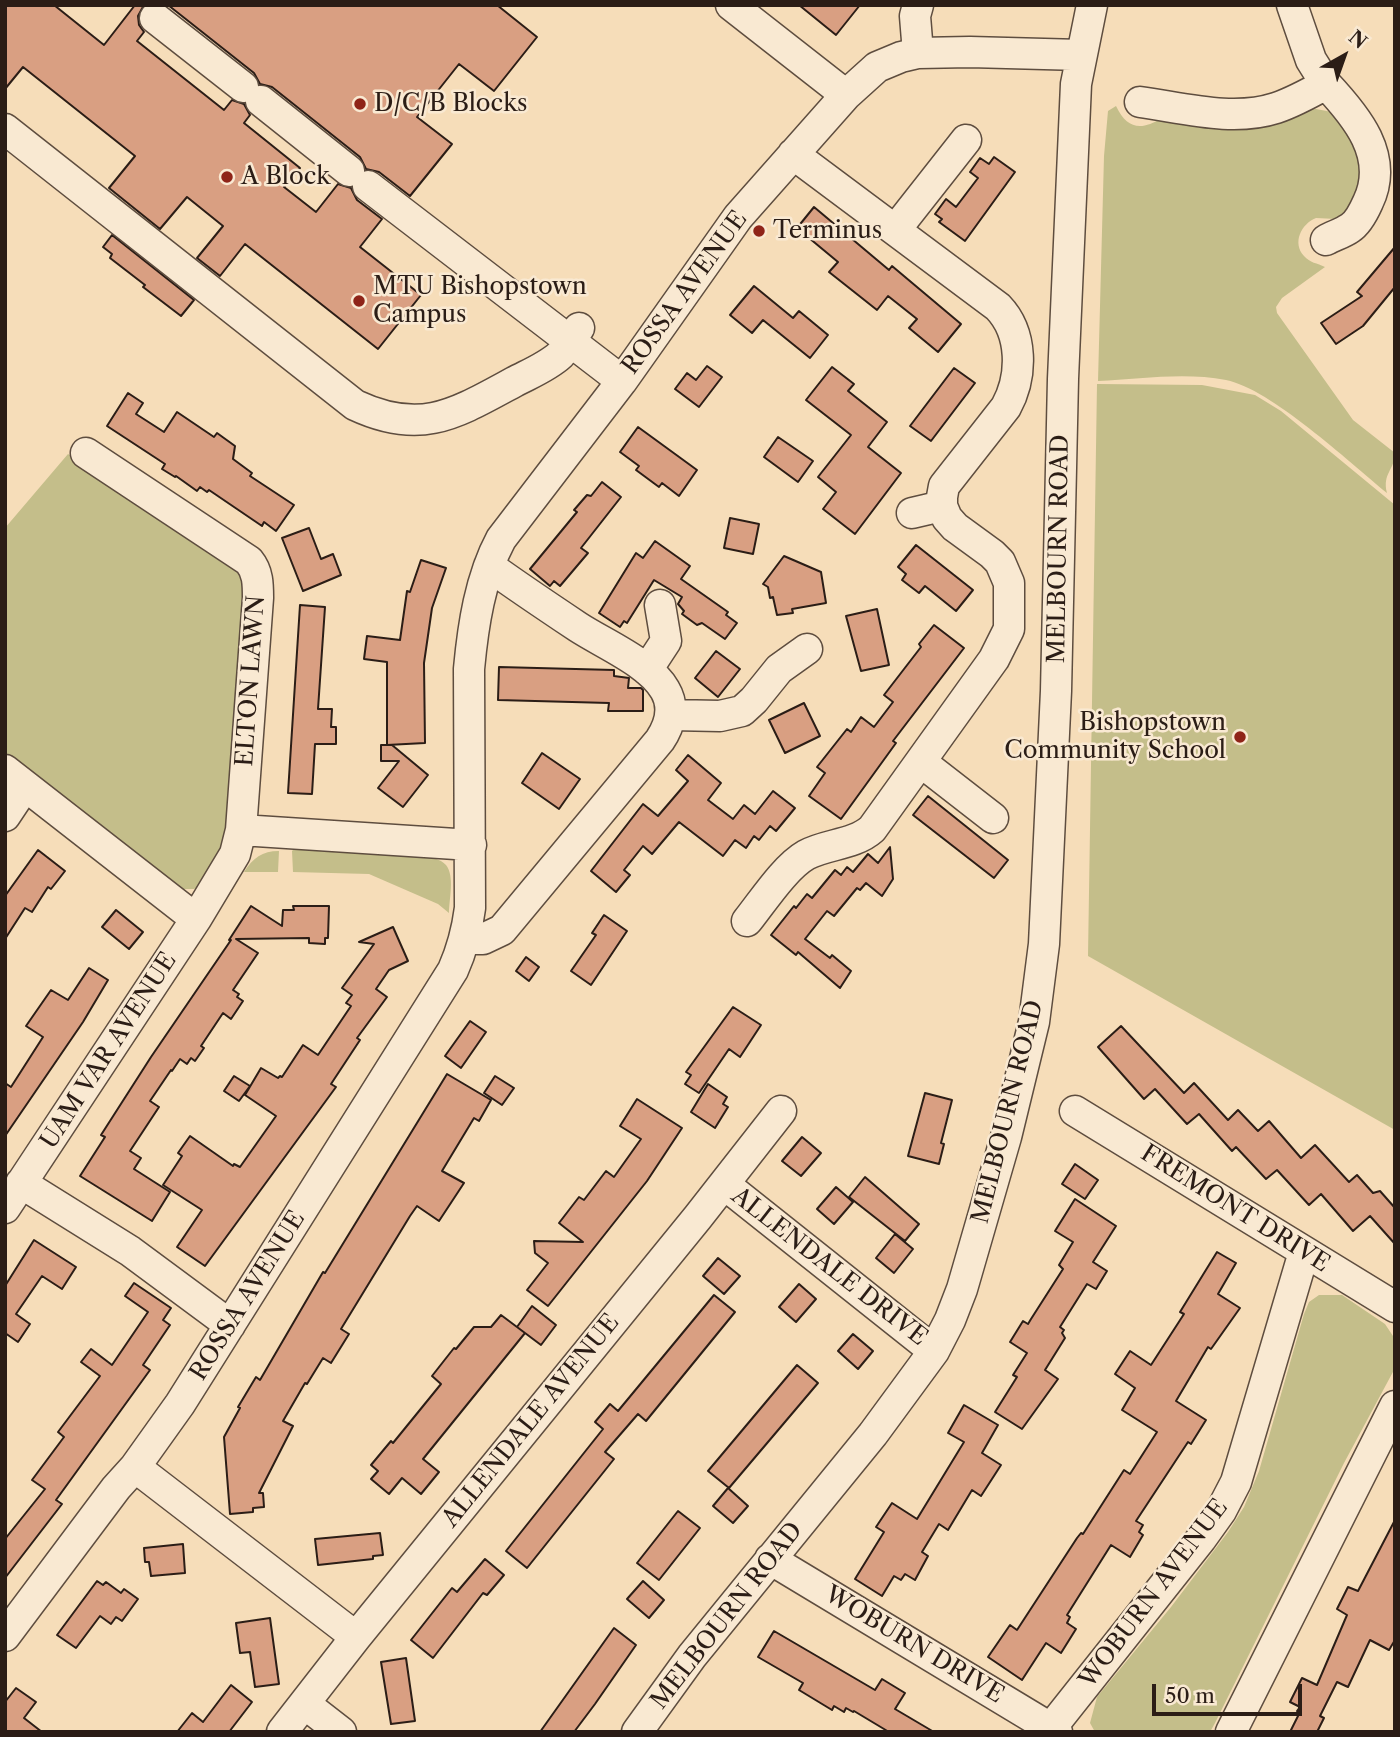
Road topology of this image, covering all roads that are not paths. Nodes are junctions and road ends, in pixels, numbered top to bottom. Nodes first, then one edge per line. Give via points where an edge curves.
1 (731, 5) edge
2 (918, 5) edge
3 (1093, 5) edge
4 (1292, 5) edge
5 (155, 18) dead end
6 (918, 53) junction
7 (1081, 55) junction
8 (1326, 84) junction
9 (846, 95) junction
10 (1140, 102) dead end
11 (5, 129) edge
12 (966, 140) dead end
13 (793, 154) junction
14 (896, 229) junction
15 (1325, 240) dead end
16 (574, 334) junction
17 (622, 381) junction
18 (86, 453) dead end
19 (942, 506) junction
20 (912, 513) dead end
21 (489, 566) junction
22 (660, 605) dead end
23 (807, 649) dead end
24 (647, 670) junction
25 (671, 715) junction
26 (921, 762) junction
27 (15, 778) edge
28 (5, 816) edge
29 (993, 818) dead end
30 (241, 830) junction
31 (471, 845) junction
32 (197, 919) junction
33 (747, 920) dead end
34 (465, 939) junction
35 (781, 1111) dead end
36 (1075, 1111) dead end
37 (724, 1184) junction
38 (13, 1196) edge
39 (1304, 1252) junction
40 (1395, 1307) edge
41 (230, 1325) junction
42 (934, 1351) junction
43 (1395, 1406) edge
44 (135, 1467) junction
45 (770, 1559) junction
46 (5, 1636) edge
47 (356, 1637) junction
48 (306, 1704) junction
49 (1054, 1730) edge
50 (282, 1732) edge
51 (341, 1732) edge
52 (637, 1732) edge
53 (1231, 1732) edge

1 - 9 street
2 - 6 street
3 - 7 street, MELBOURN ROAD
4 - 8 street via 1311,60
5 - 16 street via 358,178
6 - 7 street, ROSSA AVENUE
6 - 9 street, ROSSA AVENUE via 877,67
7 - 42 street, MELBOURN ROAD via 1063,379 1056,691 1043,951 1034,1021 1006,1137 962,1289
8 - 10 street via 1275,108 1241,113
8 - 15 street via 1368,138 1375,182 1352,227
9 - 13 street, ROSSA AVENUE
11 - 16 street via 354,405 379,416 409,421 439,418 469,406 550,363
12 - 14 street
13 - 14 street
13 - 17 street, ROSSA AVENUE via 738,217
14 - 19 street via 998,307 1016,337 1013,394 944,486
16 - 17 street
17 - 21 street, ROSSA AVENUE via 522,509
18 - 30 street, ELTON LAWN via 253,567 258,589
19 - 20 street
19 - 26 street via 955,527 1000,562 1009,583 1009,629 995,659
21 - 24 street via 556,620
21 - 31 street, ROSSA AVENUE via 469,669
22 - 24 street via 666,641
23 - 25 street via 779,669 742,711 714,717
24 - 25 street via 665,690
25 - 34 street via 654,748 502,930 484,939
26 - 29 street
26 - 33 street via 868,833 796,862
27 - 28 street
27 - 32 street
30 - 31 street
30 - 32 street, ELTON LAWN via 235,854
31 - 34 street, ROSSA AVENUE
32 - 38 street, UAM VAR AVENUE
34 - 41 street, ROSSA AVENUE via 453,970
35 - 37 street, ALLENDALE AVENUE
36 - 39 street, FREMONT DRIVE
37 - 42 street, ALLENDALE DRIVE
37 - 47 street, ALLENDALE AVENUE
38 - 41 street, UAM VAR AVENUE via 130,1251
39 - 40 street, FREMONT DRIVE
39 - 49 street, WOBURN AVENUE via 1236,1482 1201,1539
41 - 44 street, ROSSA AVENUE
42 - 45 street, MELBOURN ROAD
43 - 53 street
44 - 46 street, ROSSA AVENUE
44 - 47 street
45 - 49 street, WOBURN DRIVE
45 - 52 street, MELBOURN ROAD
47 - 48 street, ALLENDALE AVENUE
48 - 50 street, ALLENDALE AVENUE
48 - 51 street

